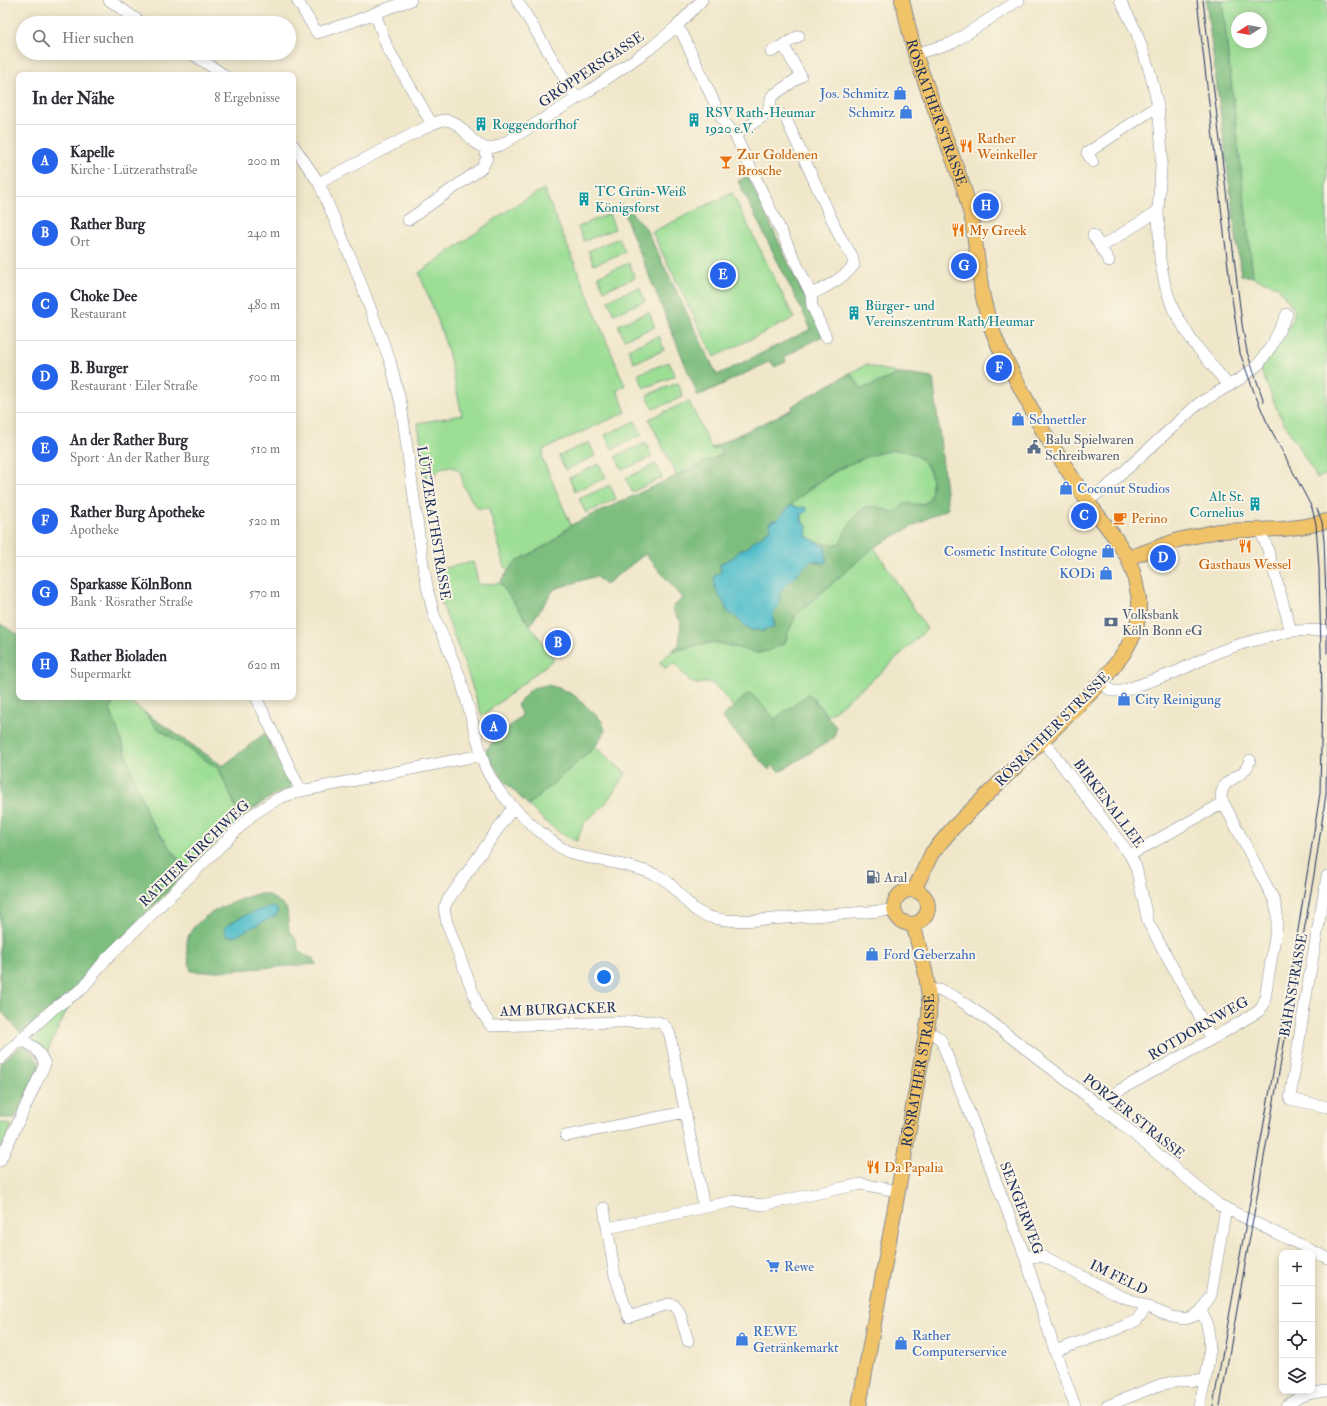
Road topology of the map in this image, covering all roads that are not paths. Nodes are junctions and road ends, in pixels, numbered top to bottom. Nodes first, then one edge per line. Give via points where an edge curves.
1 (109, 0) edge
2 (297, 0) edge
3 (411, 0) edge
4 (517, 0) edge
5 (902, 0) edge
6 (1019, 0) edge
7 (1120, 0) edge
8 (697, 2) edge
9 (375, 13) junction
10 (132, 16) edge
11 (677, 26) junction
12 (799, 36) dead end
13 (783, 45) junction
14 (771, 52) dead end
15 (915, 54) junction
16 (202, 60) edge
17 (220, 72) edge
18 (576, 99) junction
19 (1158, 106) junction
20 (767, 114) junction
21 (432, 124) junction
22 (735, 135) junction
23 (485, 148) junction
24 (296, 149) edge
25 (1093, 162) dead end
26 (319, 183) junction
27 (1158, 211) junction
28 (408, 220) dead end
29 (1093, 235) dead end
30 (1101, 247) junction
31 (1109, 261) dead end
32 (811, 294) junction
33 (1287, 314) dead end
34 (826, 337) dead end
35 (1229, 386) junction
36 (1087, 501) junction
37 (1327, 521) edge
38 (1260, 530) junction
39 (1128, 558) junction
40 (1327, 630) edge
41 (1291, 631) junction
42 (1101, 683) junction
43 (257, 700) edge
44 (1043, 740) junction
45 (481, 755) junction
46 (1250, 760) dead end
47 (301, 791) junction
48 (1223, 803) junction
49 (515, 809) junction
50 (1130, 855) junction
51 (1327, 876) edge
52 (914, 890) junction
53 (894, 910) junction
54 (913, 924) junction
55 (929, 990) junction
56 (926, 1033) junction
57 (1212, 1039) junction
58 (20, 1040) junction
59 (0, 1059) edge
60 (1101, 1107) junction
61 (1327, 1107) edge
62 (685, 1112) junction
63 (566, 1136) dead end
64 (0, 1161) edge
65 (898, 1191) junction
66 (704, 1207) junction
67 (604, 1208) dead end
68 (1226, 1208) junction
69 (608, 1228) junction
70 (1025, 1256) junction
71 (1327, 1258) edge
72 (1146, 1307) junction
73 (1201, 1311) junction
74 (688, 1341) dead end
75 (1055, 1351) junction
76 (1205, 1380) junction
77 (1327, 1391) edge
78 (859, 1406) edge
79 (1075, 1406) edge
80 (1107, 1406) edge
81 (1199, 1406) edge
82 (1286, 1406) edge

1 - 10 street
2 - 9 street via 317,33
3 - 9 street
4 - 18 street
5 - 15 main road, RÖSRATHER STRASSE
6 - 15 street via 952,43
7 - 19 street via 1136,31
8 - 11 street, GRÖPPERSGASSE
9 - 21 street via 387,47
11 - 18 street, GRÖPPERSGASSE via 650,48
11 - 22 street via 722,120
12 - 13 street
13 - 14 street
13 - 20 street via 802,76 772,96
15 - 36 main road, RÖSRATHER STRASSE via 964,189 972,219 982,293 989,322 999,347 1043,431
16 - 17 street
18 - 23 street, GRÖPPERSGASSE via 501,145
19 - 25 street via 1087,153
19 - 27 street via 1162,152
20 - 22 street
20 - 32 street via 776,112 785,118 852,256 854,265 850,271
21 - 23 street via 443,120 454,122
21 - 26 street
22 - 32 street
23 - 28 street via 487,158 482,168
24 - 26 street, LÜTZERATHSTRASSE
26 - 45 street, LÜTZERATHSTRASSE via 392,368 401,404 428,591 434,615 460,677
27 - 30 street
27 - 35 street via 1160,260 1173,309 1192,341
29 - 30 street
30 - 31 street
32 - 34 street via 812,306
33 - 35 street via 1272,345 1258,365
35 - 36 street via 1198,404 1107,487
36 - 39 main road, RÖSRATHER STRASSE
37 - 38 main road via 1306,526
38 - 39 main road via 1218,531 1178,540
38 - 41 street
39 - 42 main road, RÖSRATHER STRASSE via 1139,599 1138,622 1124,653
40 - 41 street
41 - 42 street via 1218,652 1176,672 1122,690 1112,691
42 - 44 main road, RÖSRATHER STRASSE
43 - 47 street
44 - 50 street, BIRKENALLEE
44 - 52 main road, RÖSRATHER STRASSE via 966,815 932,853
45 - 47 street, RATHER KIRCHWEG
45 - 49 street, LÜTZERATHSTRASSE via 490,778
46 - 48 street via 1245,771 1226,782 1221,792
47 - 58 street, RATHER KIRCHWEG via 278,798 252,815 106,959 82,989 53,1009
48 - 50 street
48 - 57 street, ROTDORNWEG via 1274,900 1277,925 1264,1004 1259,1011
49 - 53 street, LÜTZERATHSTRASSE via 551,841 573,854 635,868 668,881 696,910 707,916 738,921
49 - 62 street, AM BURGACKER via 509,812 444,908 446,923 479,1008 491,1026 661,1022 667,1027 670,1035
50 - 57 street, BIRKENALLEE via 1136,867 1148,922
51 - 61 street, BAHNSTRASSE via 1290,1099
52 - 53 main road via 899,895 895,900
52 - 54 main road via 923,895 928,905 926,915
53 - 54 main road via 899,920
54 - 55 main road, RÖSRATHER STRASSE
55 - 56 main road, RÖSRATHER STRASSE via 930,1006
55 - 60 street, PORZER STRASSE via 943,991 982,1015
56 - 65 main road, RÖSRATHER STRASSE
56 - 70 street, SENGERWEG via 936,1035 941,1040
57 - 60 street, ROTDORNWEG via 1118,1091
58 - 59 street, RATHER KIRCHWEG
58 - 64 street via 38,1050 45,1064
60 - 68 street, PORZER STRASSE via 1219,1205
62 - 63 street
62 - 66 street, AM BURGACKER
65 - 66 street via 861,1184 763,1205 734,1201
65 - 78 main road, RÖSRATHER STRASSE
66 - 69 street
67 - 69 street
68 - 71 street, PORZER STRASSE
68 - 73 street via 1211,1295
69 - 74 street via 615,1276 629,1317 668,1304 674,1305 680,1313
70 - 72 street, IM FELD via 1045,1257
70 - 75 street, SENGERWEG
72 - 73 street, IM FELD via 1185,1319
72 - 75 street via 1137,1320 1125,1326
73 - 76 street via 1207,1321 1210,1338
75 - 79 street, SENGERWEG
76 - 80 street via 1159,1385
76 - 81 street
77 - 82 street via 1299,1396

